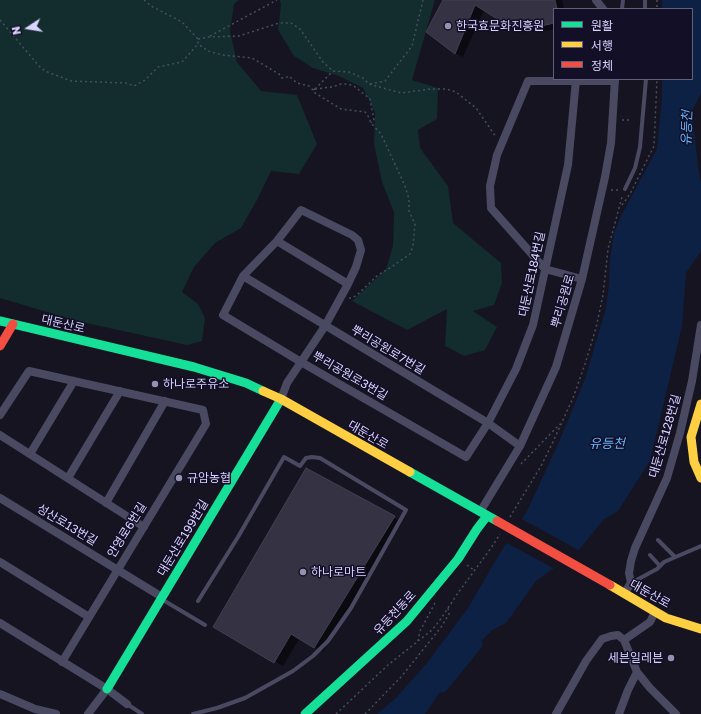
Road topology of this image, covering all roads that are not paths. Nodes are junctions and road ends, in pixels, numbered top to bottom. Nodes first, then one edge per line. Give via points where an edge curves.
1 (596, 0) edge
2 (602, 8) edge
3 (576, 80) junction
4 (615, 80) edge
5 (646, 80) edge
6 (623, 190) road end
7 (277, 241) junction
8 (545, 269) junction
9 (243, 276) junction
10 (582, 279) junction
11 (348, 284) junction
12 (0, 321) edge
13 (13, 324) junction
14 (701, 325) edge
15 (325, 326) junction
16 (0, 346) edge
17 (301, 362) junction
18 (74, 381) junction
19 (120, 391) junction
20 (281, 399) junction
21 (165, 401) junction
22 (701, 404) edge
23 (0, 415) edge
24 (488, 423) junction
25 (701, 432) edge
26 (0, 435) edge
27 (520, 446) junction
28 (30, 454) junction
29 (701, 456) edge
30 (466, 457) joint
31 (68, 478) junction
32 (701, 478) edge
33 (0, 498) edge
34 (106, 503) junction
35 (484, 514) junction
36 (144, 527) junction
37 (658, 540) dead end
38 (701, 546) edge
39 (650, 555) dead end
40 (675, 557) junction
41 (0, 562) edge
42 (660, 566) junction
43 (117, 570) junction
44 (631, 583) junction
45 (624, 594) junction
46 (161, 598) junction
47 (198, 601) dead end
48 (655, 612) junction
49 (89, 617) junction
50 (0, 623) edge
51 (205, 625) dead end
52 (701, 630) edge
53 (624, 640) junction
54 (62, 662) junction
55 (637, 672) junction
56 (107, 689) junction
57 (0, 694) edge
58 (127, 704) joint
59 (56, 714) edge
60 (88, 714) edge
61 (142, 714) edge
62 (193, 714) edge
63 (305, 714) edge
64 (556, 714) edge
65 (619, 714) edge
66 (676, 714) edge

1 - 2 street
3 - 4 street
3 - 8 street, 대둔산로184번길 via 568,165
3 - 8 street via 528,81 497,155 490,186 491,208
4 - 10 street, 뿌리공원로 via 605,177
5 - 6 lane via 640,147 635,168
7 - 9 street
7 - 11 street
7 - 11 street via 301,210 352,235 358,240 361,250
8 - 10 street
8 - 24 street, 대둔산로184번길 via 533,325 516,369
9 - 15 street, 뿌리공원로7번길
9 - 17 street, 뿌리공원로3번길 via 223,315
10 - 27 street, 뿌리공원로 via 556,367
11 - 15 street
12 - 13 main road, 대둔산로
13 - 16 main road
13 - 20 main road, 대둔산로 via 194,367 246,383
14 - 44 street, 대둔산로128번길 via 680,433 667,478 635,548 629,573
15 - 17 street
15 - 24 street, 뿌리공원로7번길
17 - 20 street via 287,383
17 - 30 street, 뿌리공원로3번길
18 - 19 street
18 - 23 street via 29,371
18 - 28 street
19 - 21 street
19 - 31 street
20 - 35 main road, 대둔산로
20 - 46 main road, 대둔산로199번길
21 - 34 street
21 - 36 street, 안영로6번길 via 203,410 206,424
22 - 32 main road via 691,437 694,462
24 - 27 street, 뿌리공원로7번길
24 - 30 street, 대둔산로184번길
25 - 29 main road
26 - 28 street
27 - 35 street, 뿌리공원로
28 - 31 street
31 - 34 street
33 - 43 street, 성산로13번길
34 - 36 street
35 - 45 main road, 대둔산로, bridge
35 - 63 main road, 유등천동로 via 458,559 407,621
36 - 43 street, 안영로6번길
37 - 40 lane
38 - 40 lane
39 - 42 lane
40 - 42 lane
41 - 49 street
42 - 44 lane
43 - 46 street, 성산로13번길
43 - 49 street, 안영로6번길
44 - 45 street
45 - 48 main road, 대둔산로
46 - 51 lane
46 - 56 main road, 대둔산로199번길
47 - 62 lane via 284,457 300,466 306,458 320,458 406,510 351,608 328,641 313,656 245,698
48 - 52 main road, 대둔산로
48 - 53 street via 650,622
49 - 54 street, 안영로6번길
50 - 54 street
53 - 55 street
53 - 64 street via 618,635 602,639 586,661
54 - 56 street
55 - 65 street
55 - 66 street
56 - 58 street
56 - 60 street
57 - 59 street via 35,709
58 - 61 lane

